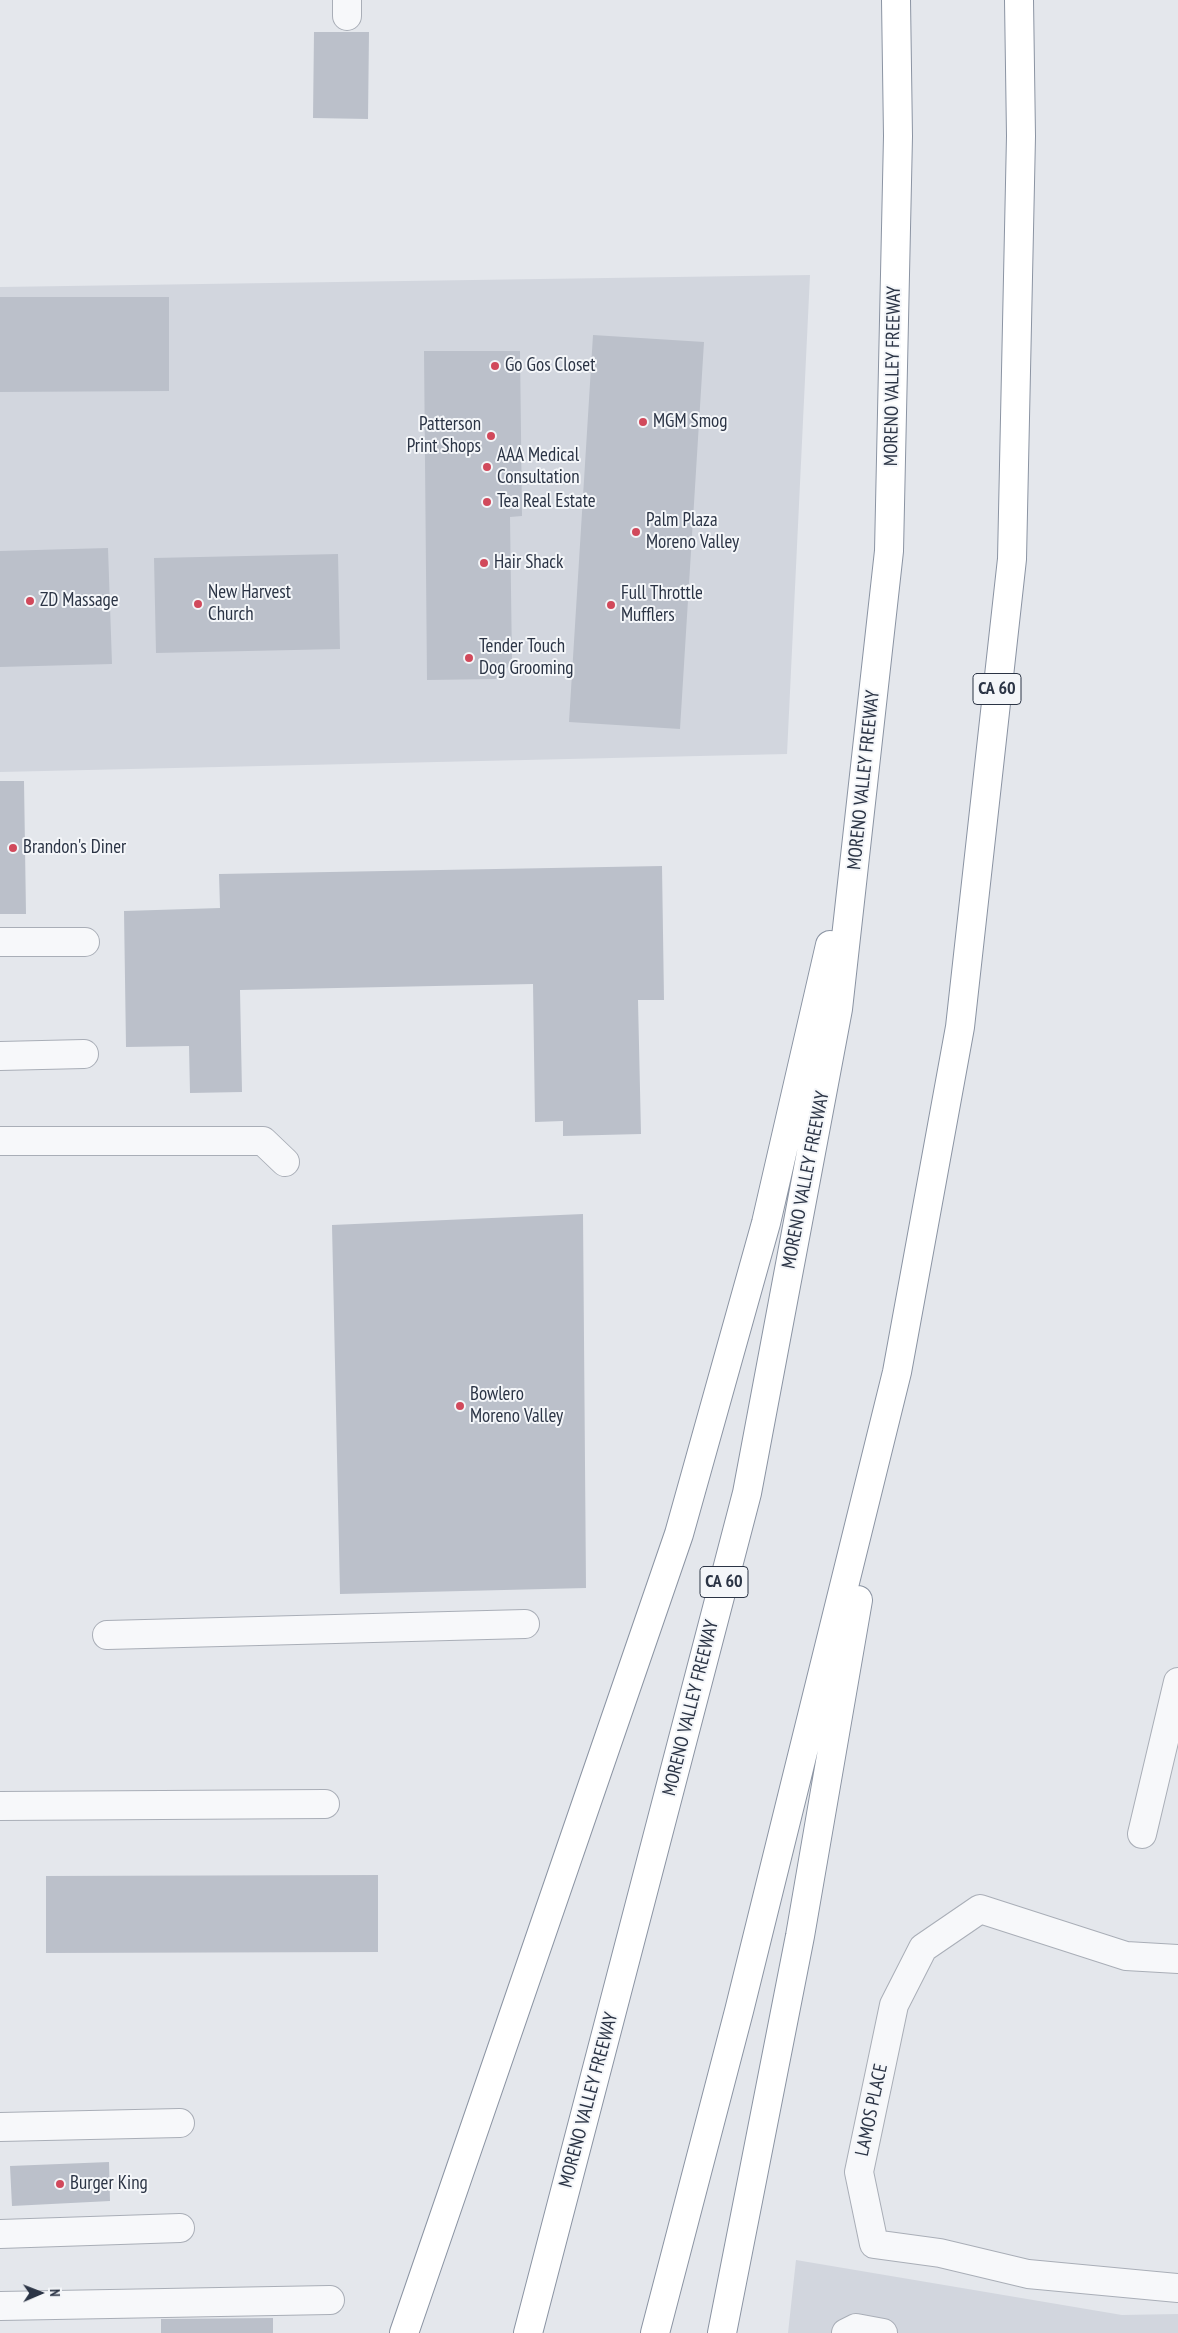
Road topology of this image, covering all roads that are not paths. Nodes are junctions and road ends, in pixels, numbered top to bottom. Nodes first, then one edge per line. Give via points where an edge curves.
1 (896, 0) edge
2 (1019, 0) edge
3 (859, 819) junction
4 (0, 942) edge
5 (85, 942) dead end
6 (84, 1054) dead end
7 (0, 1056) edge
8 (0, 1141) edge
9 (285, 1162) dead end
10 (897, 1372) junction
11 (525, 1624) dead end
12 (107, 1635) dead end
13 (1178, 1682) edge
14 (325, 1804) dead end
15 (0, 1806) edge
16 (1142, 1834) dead end
17 (1178, 1958) edge
18 (180, 2123) dead end
19 (0, 2127) edge
20 (180, 2228) dead end
21 (0, 2234) edge
22 (1178, 2288) edge
23 (330, 2300) dead end
24 (0, 2306) edge
25 (404, 2333) edge
26 (528, 2333) edge
27 (655, 2333) edge
28 (722, 2333) edge
29 (846, 2333) edge
30 (883, 2333) edge

1 - 3 highway, MORENO VALLEY FREEWAY / CA 60 via 898,136 889,552
2 - 10 highway, CA 60 via 1021,136 1012,559 960,1027
3 - 25 highway via 766,1223 679,1534
3 - 26 highway, MORENO VALLEY FREEWAY / CA 60 via 838,1009 747,1493
4 - 5 street
6 - 7 street
8 - 9 street via 262,1141
10 - 27 highway, CA 60 via 739,2011
10 - 28 highway via 800,1936
11 - 12 street
13 - 16 street
14 - 15 street
17 - 22 street, LAMOS PLACE via 1126,1956 980,1909 923,1948 894,2005 859,2172 874,2244 940,2253 1028,2274
18 - 19 street
20 - 21 street
23 - 24 street
29 - 30 street via 856,2328

